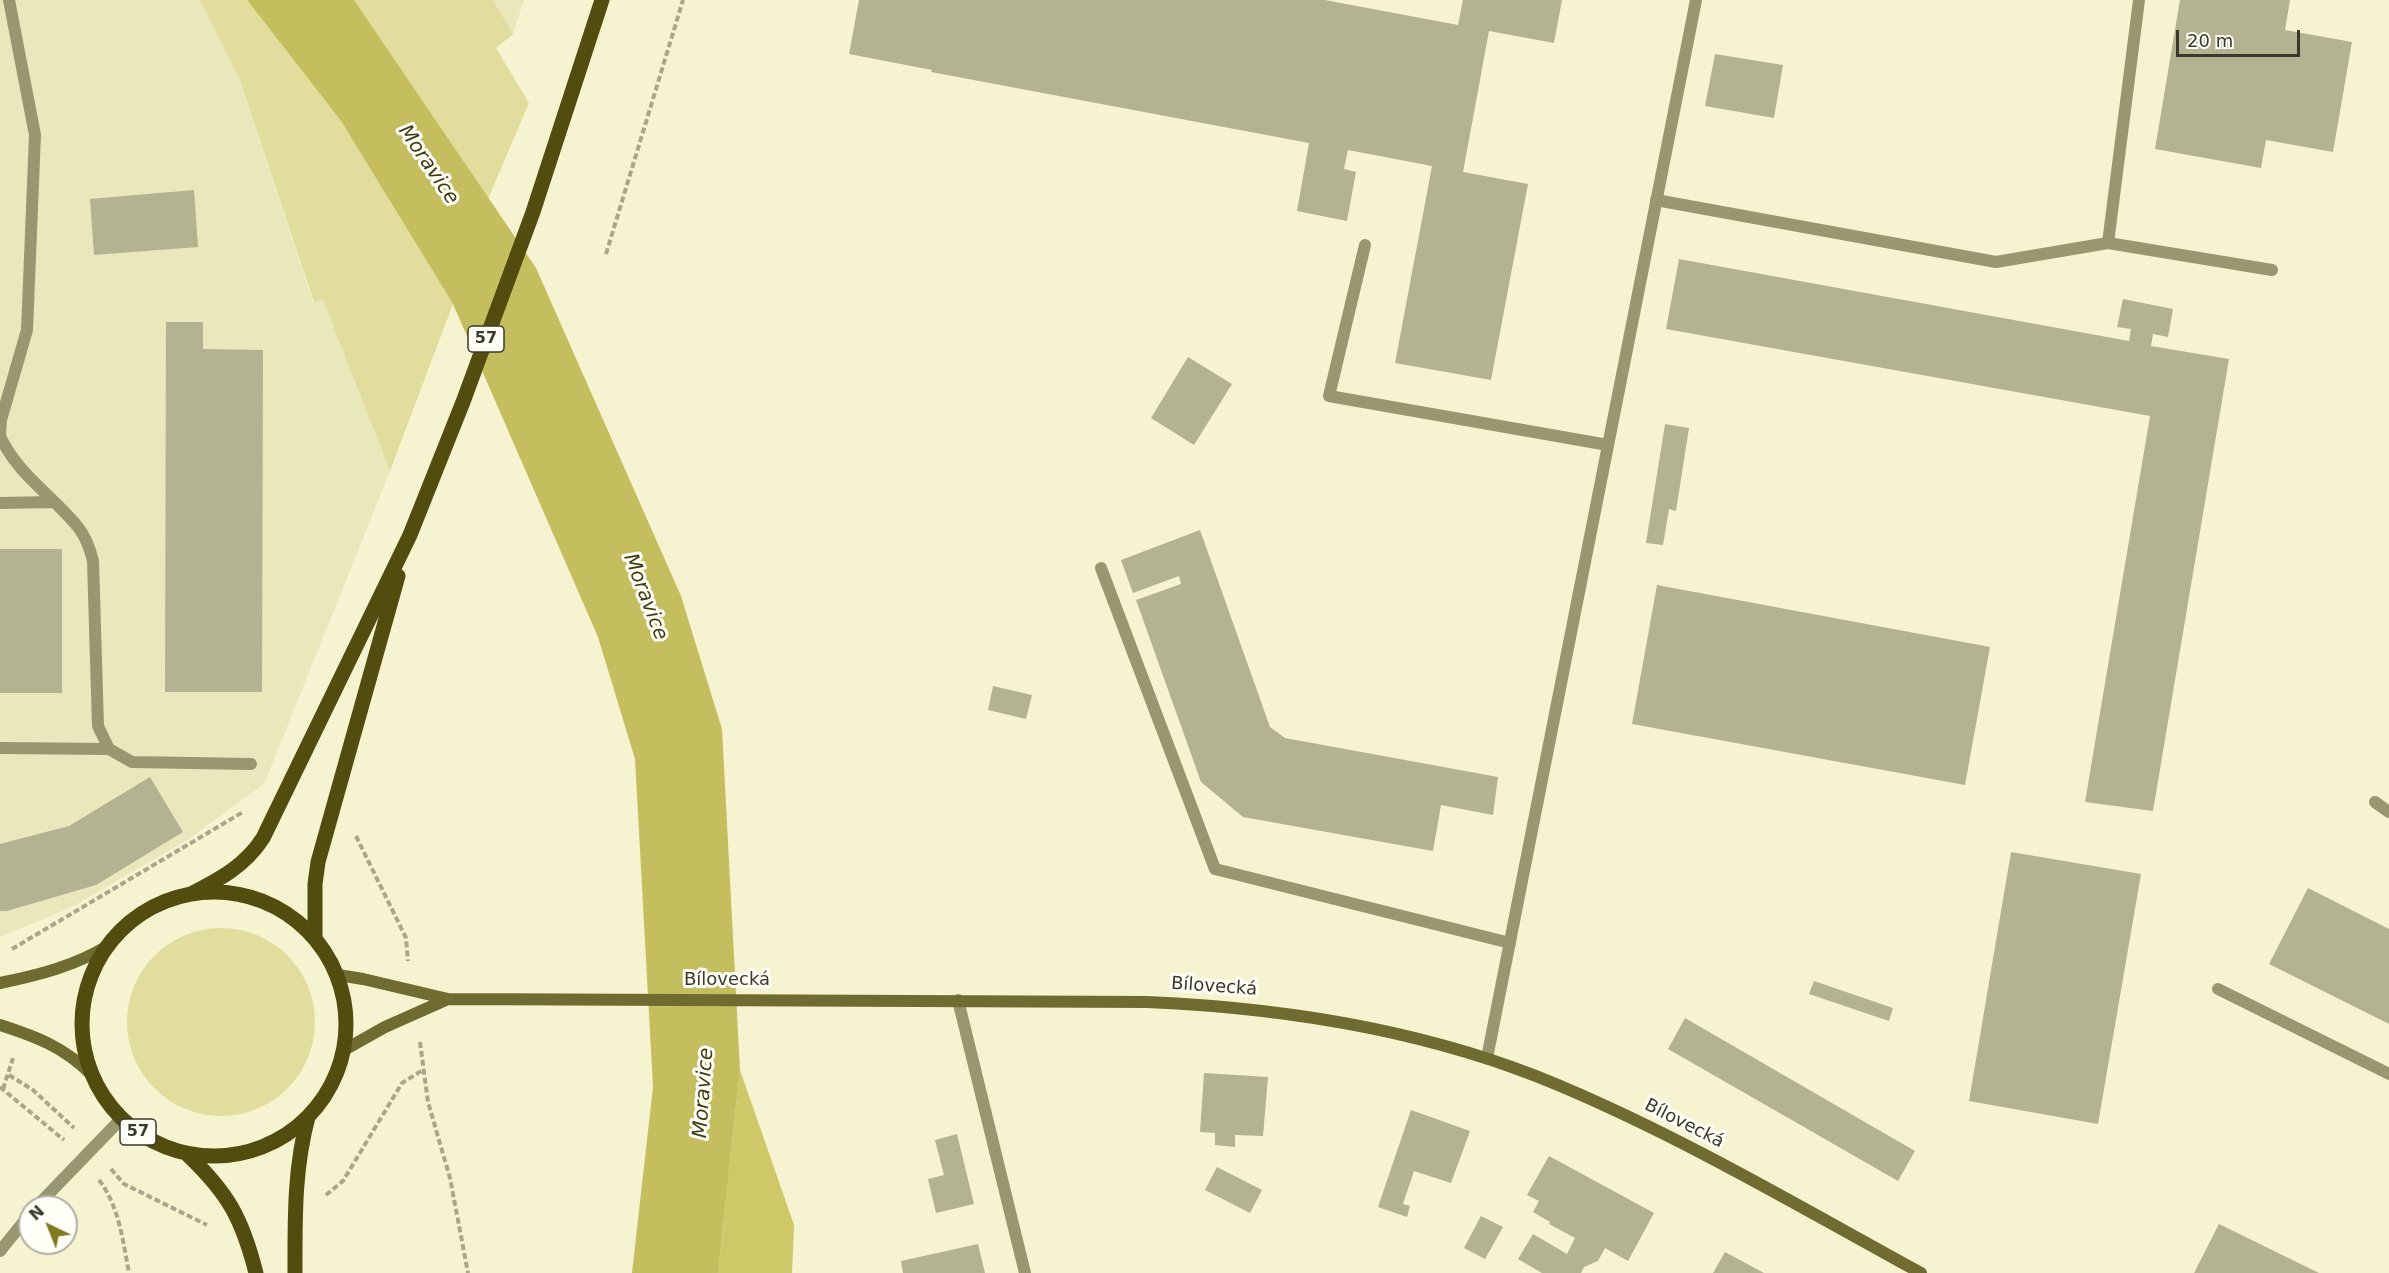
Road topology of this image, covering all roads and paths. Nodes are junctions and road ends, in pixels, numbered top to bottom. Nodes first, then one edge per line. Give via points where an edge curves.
1 (9, 0) edge
2 (602, 0) edge
3 (683, 0) edge
4 (1696, 0) edge
5 (2139, 0) edge
6 (1656, 200) junction
7 (2108, 243) junction
8 (1365, 245) dead end
9 (606, 254) dead end
10 (2272, 270) dead end
11 (0, 435) edge
12 (1608, 445) junction
13 (53, 502) junction
14 (0, 503) edge
15 (410, 535) junction
16 (1101, 568) dead end
17 (0, 748) edge
18 (109, 749) junction
19 (251, 764) dead end
20 (2375, 802) dead end
21 (2389, 812) edge
22 (191, 894) junction
23 (315, 938) junction
24 (1510, 942) junction
25 (109, 945) junction
26 (338, 975) junction
27 (0, 983) edge
28 (2218, 989) dead end
29 (448, 999) junction
30 (958, 1000) junction
31 (0, 1025) edge
32 (344, 1050) junction
33 (1487, 1058) junction
34 (423, 1070) dead end
35 (2389, 1074) edge
36 (9, 1075) dead end
37 (92, 1075) junction
38 (0, 1087) edge
39 (308, 1117) junction
40 (122, 1118) junction
41 (187, 1154) junction
42 (48, 1195) edge
43 (18, 1229) edge
44 (0, 1251) edge
45 (256, 1273) edge
46 (295, 1273) edge
47 (468, 1273) edge
48 (1025, 1273) edge
49 (1921, 1273) edge

1 - 11 street via 35,135 27,330
2 - 15 main road, 57 via 513,266
3 - 9 path
4 - 6 street
5 - 7 street
6 - 7 street via 1996,262
6 - 12 street
7 - 10 street
8 - 12 street via 1329,396
11 - 13 street via 8,455
12 - 24 street
13 - 14 street
13 - 18 street via 79,528 93,561 98,726
15 - 22 main road, 57 via 263,838 237,868
15 - 23 main road, 57 via 318,862
16 - 24 street via 1215,869
17 - 18 street
18 - 19 street via 132,762
20 - 21 street
22 - 23 main road, 57 via 227,892 261,900 291,915
22 - 25 main road, 57 via 136,917
23 - 26 main road, 57
24 - 33 street
25 - 27 main road via 67,966
25 - 37 main road, 57 via 98,961 84,998 82,1037
26 - 29 main road
26 - 32 main road, 57 via 346,1012
28 - 35 street
29 - 30 main road, Bílovecká
29 - 32 main road
30 - 33 main road, Bílovecká via 1147,1002 1257,1009 1354,1024
30 - 48 street
31 - 37 main road via 65,1051
32 - 39 main road, 57 via 331,1087
33 - 49 main road, Bílovecká via 1558,1084 1655,1130
34 - 47 path via 453,1188
36 - 38 path via 3,1089
37 - 40 main road, 57 via 104,1098
39 - 41 main road, 57 via 283,1137 252,1151 220,1156
39 - 46 main road, 57 via 298,1156
40 - 41 main road, 57 via 156,1144
40 - 42 street
41 - 45 main road, 57 via 223,1191 232,1206
43 - 44 street

